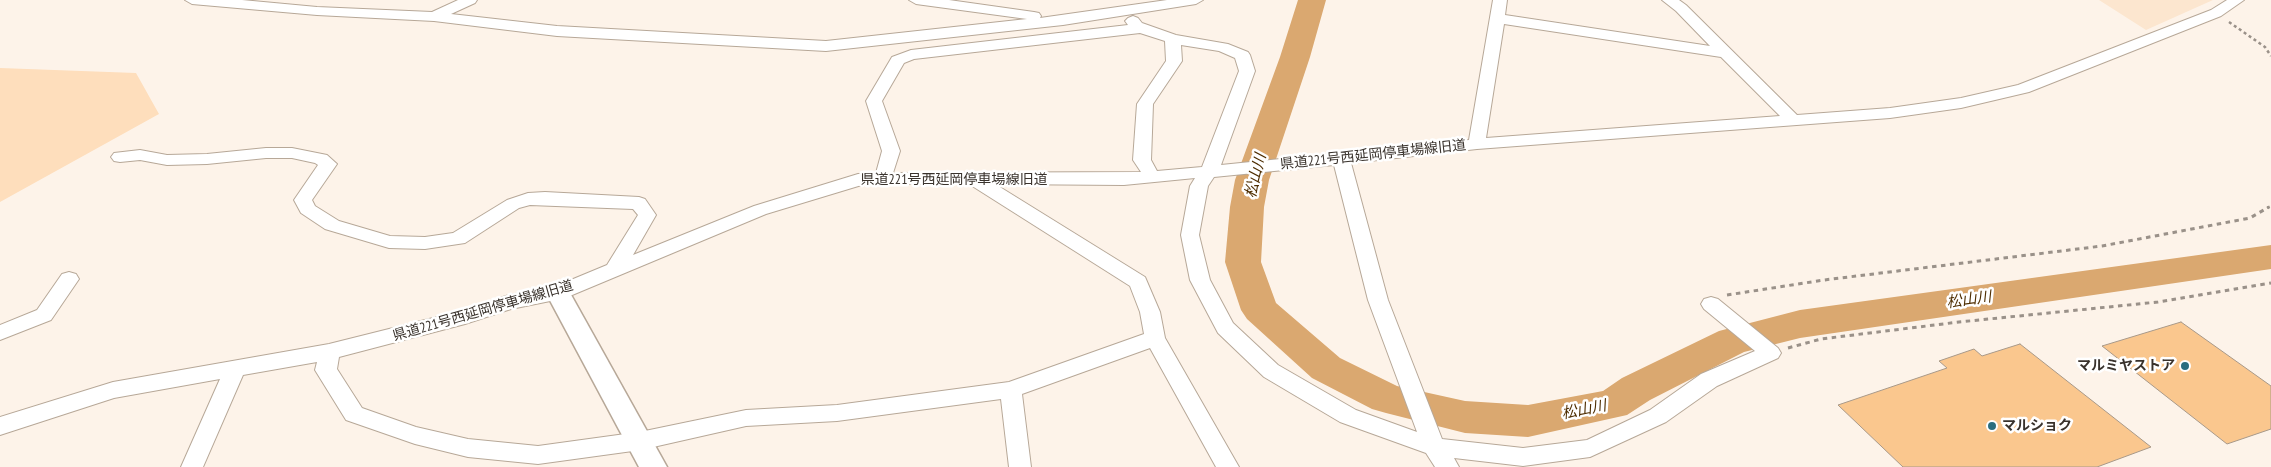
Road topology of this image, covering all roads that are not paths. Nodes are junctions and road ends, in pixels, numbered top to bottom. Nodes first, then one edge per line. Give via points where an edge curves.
1 (192, 0) edge
2 (470, 0) edge
3 (916, 0) edge
4 (1196, 0) edge
5 (1500, 0) edge
6 (1669, 0) edge
7 (2237, 0) edge
8 (1126, 6) edge
9 (434, 17) junction
10 (1497, 18) junction
11 (1063, 20) junction
12 (1141, 28) junction
13 (1173, 39) junction
14 (1726, 53) junction
15 (1794, 121) junction
16 (1477, 144) junction
17 (120, 157) dead end
18 (1341, 158) junction
19 (1210, 170) junction
20 (1152, 176) junction
21 (883, 178) junction
22 (973, 178) junction
23 (614, 270) junction
24 (70, 279) dead end
25 (558, 293) junction
26 (1711, 304) road end
27 (0, 333) edge
28 (1155, 338) junction
29 (329, 352) junction
30 (235, 368) junction
31 (1011, 390) junction
32 (0, 426) edge
33 (640, 442) junction
34 (1434, 446) junction
35 (192, 467) edge
36 (653, 467) edge
37 (1020, 467) edge
38 (1228, 467) edge
39 (1448, 467) edge

1 - 9 street
2 - 9 street
3 - 11 street
4 - 8 street
5 - 10 street
6 - 14 street
7 - 15 street, 県道221号西延岡停車場線旧道 via 2216,13 2023,89 1890,114
8 - 11 street
8 - 12 street via 1136,26
9 - 11 street via 557,32 826,46
10 - 14 street
10 - 16 street
12 - 13 street
12 - 21 street via 912,55 898,60 874,100 891,150
13 - 19 street via 1224,47 1242,55 1247,71
13 - 20 street via 1174,61 1145,104 1142,160
14 - 15 street
15 - 16 street, 県道221号西延岡停車場線旧道
16 - 18 street, 県道221号西延岡停車場線旧道
17 - 23 street via 140,155 168,160 292,153 321,159 328,164 303,200 307,210 332,225 389,242 426,244 458,239 513,204 528,199 639,203 647,215
18 - 19 street, 県道221号西延岡停車場線旧道
18 - 34 street via 1378,300
19 - 20 street, 県道221号西延岡停車場線旧道
19 - 34 street via 1198,186 1190,235 1200,280 1225,328 1271,371 1348,416
20 - 22 street, 県道221号西延岡停車場線旧道 via 1056,180
21 - 22 street, 県道221号西延岡停車場線旧道
21 - 23 street, 県道221号西延岡停車場線旧道 via 864,178 760,210
22 - 28 street via 1138,282 1150,312
23 - 25 street, 県道221号西延岡停車場線旧道
24 - 27 street via 44,315
25 - 29 street, 県道221号西延岡停車場線旧道 via 509,302
25 - 33 street
26 - 34 street via 1770,352 1709,380 1658,416 1590,448 1523,457
28 - 31 street
28 - 38 street
29 - 30 street, 県道221号西延岡停車場線旧道
29 - 33 street via 326,370 354,414 414,435 468,448 538,455
30 - 32 street, 県道221号西延岡停車場線旧道 via 112,390
30 - 35 street
31 - 33 street via 837,413 746,418
31 - 37 street
33 - 36 street
34 - 39 street

